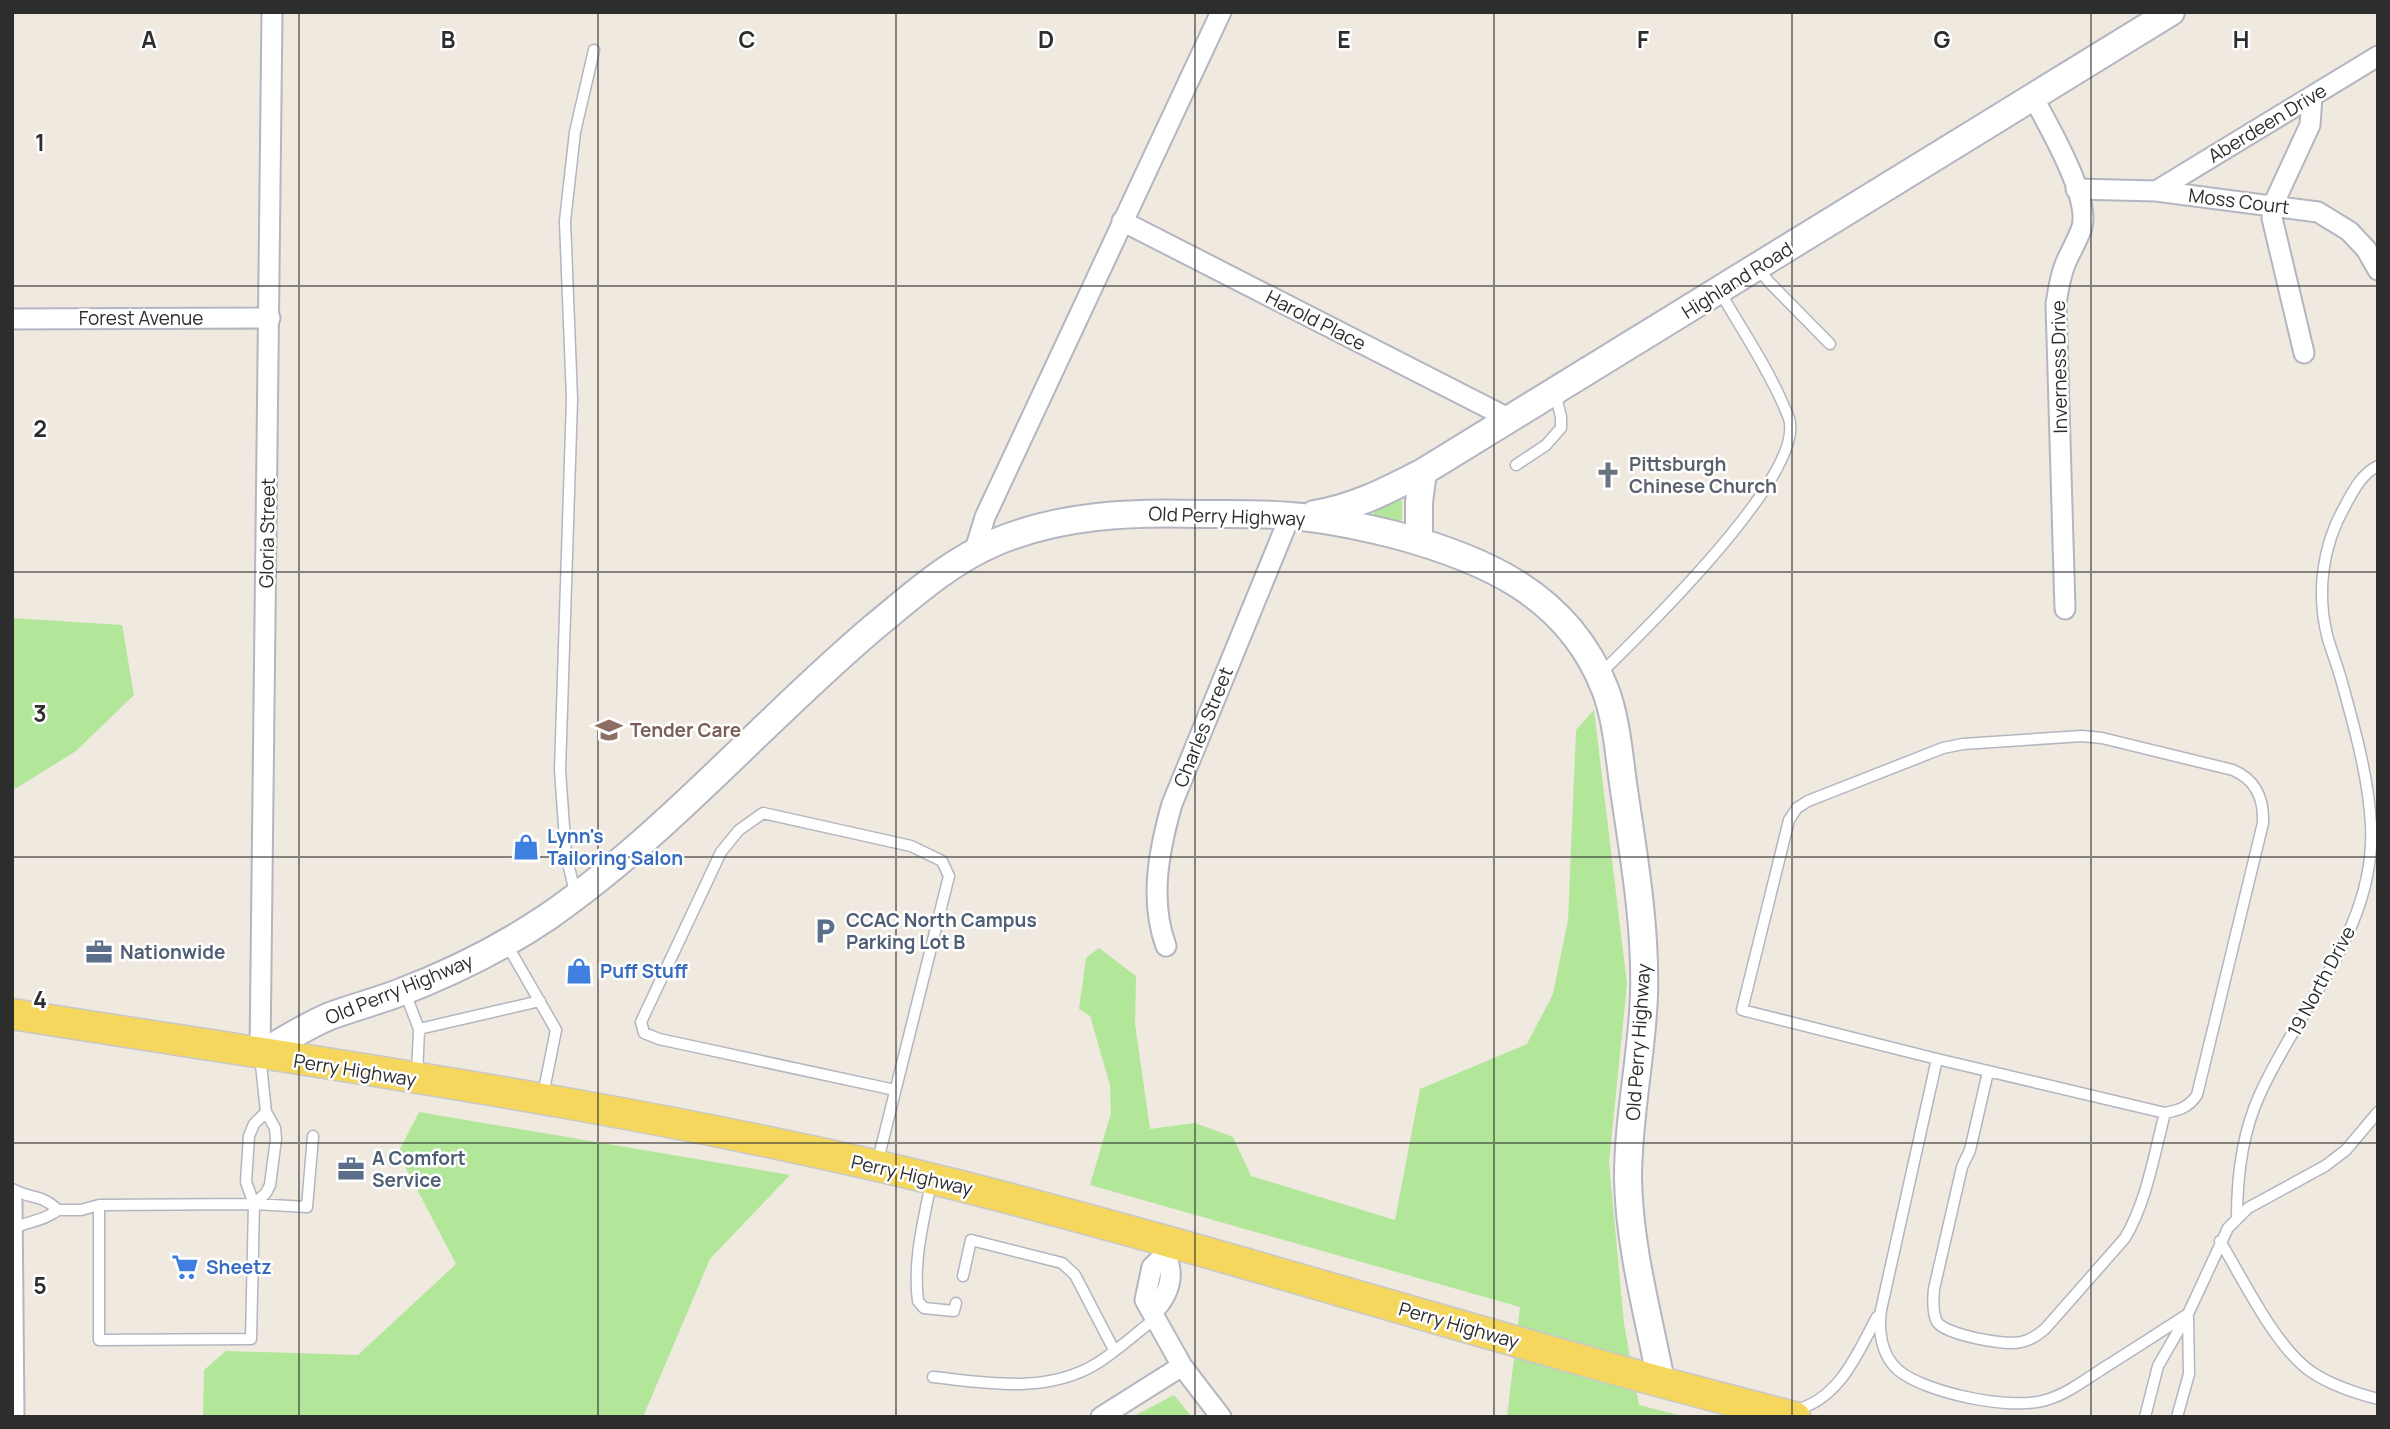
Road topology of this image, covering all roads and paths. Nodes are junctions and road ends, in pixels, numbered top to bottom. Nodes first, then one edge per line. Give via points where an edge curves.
1 (272, 12) edge
2 (1221, 12) edge
3 (2171, 12) edge
4 (594, 51) dead end
5 (2378, 56) edge
6 (2312, 96) junction
7 (2033, 97) junction
8 (2076, 189) junction
9 (2156, 191) junction
10 (2273, 205) junction
11 (1122, 221) junction
12 (1758, 268) junction
13 (2378, 270) edge
14 (1719, 291) junction
15 (12, 318) edge
16 (270, 318) junction
17 (1830, 344) dead end
18 (2304, 353) dead end
19 (1555, 392) junction
20 (1510, 419) junction
21 (1516, 465) dead end
22 (2378, 466) edge
23 (1423, 472) junction
24 (1290, 516) junction
25 (1419, 541) junction
26 (984, 548) junction
27 (2064, 609) dead end
28 (1599, 676) junction
29 (576, 897) junction
30 (505, 943) junction
31 (1166, 946) dead end
32 (404, 990) junction
33 (540, 1001) junction
34 (12, 1014) edge
35 (419, 1029) junction
36 (260, 1054) junction
37 (1937, 1059) junction
38 (1988, 1072) junction
39 (416, 1079) junction
40 (895, 1090) junction
41 (542, 1099) junction
42 (266, 1112) junction
43 (2378, 1112) edge
44 (2165, 1113) junction
45 (313, 1136) dead end
46 (876, 1167) junction
47 (932, 1180) junction
48 (12, 1189) edge
49 (12, 1201) edge
50 (254, 1204) junction
51 (99, 1205) junction
52 (58, 1210) junction
53 (2237, 1217) junction
54 (12, 1229) edge
55 (2220, 1241) junction
56 (1166, 1249) junction
57 (963, 1276) dead end
58 (956, 1303) dead end
59 (1881, 1310) junction
60 (2188, 1314) junction
61 (1154, 1315) junction
62 (1114, 1350) junction
63 (1182, 1366) junction
64 (933, 1377) dead end
65 (1661, 1381) junction
66 (2378, 1399) edge
67 (1788, 1415) edge
68 (14, 1417) edge
69 (1101, 1417) edge
70 (1221, 1417) edge
71 (2145, 1417) edge
72 (2178, 1417) edge

1 - 16 street, Gloria Street
2 - 11 street
3 - 7 street, Highland Road
4 - 29 lane via 575,132 565,221 572,399 559,770 566,855
5 - 6 street, Aberdeen Drive
6 - 9 street, Aberdeen Drive
6 - 10 street via 2310,125
7 - 8 street, Inverness Drive
7 - 12 street, Highland Road
8 - 9 street, Moss Court
8 - 27 street, Inverness Drive via 2082,224 2060,278 2056,304
9 - 10 street, Moss Court
10 - 13 street, Moss Court via 2318,212 2340,223
10 - 18 street via 2272,218
11 - 20 street, Harold Place
11 - 26 street via 985,517
12 - 14 street, Highland Road
12 - 17 lane
14 - 19 street, Highland Road
14 - 28 lane via 1775,386 1790,422 1790,441 1772,480 1725,540 1678,597
15 - 16 street, Forest Avenue
16 - 36 street, Gloria Street
19 - 20 street, Highland Road
19 - 21 lane via 1561,428
20 - 23 street, Highland Road
22 - 53 lane, 19 North Drive via 2369,471 2341,513 2321,583 2328,636 2365,777 2371,825 2362,898 2340,951 2259,1096 2239,1163
23 - 24 street, Highland Road via 1347,507
23 - 25 street
24 - 25 street, Old Perry Highway
24 - 26 street, Old Perry Highway via 1129,513 1036,529
24 - 31 street, Charles Street via 1172,804 1156,886
25 - 28 street, Old Perry Highway via 1499,572 1537,597 1570,629
26 - 29 street, Old Perry Highway via 932,579 854,644 637,847
28 - 65 street, Old Perry Highway via 1613,717 1642,916 1644,1001 1629,1146 1629,1201
29 - 30 street, Old Perry Highway
30 - 32 street, Old Perry Highway
30 - 33 lane
32 - 35 lane
32 - 36 street, Old Perry Highway via 327,1017
33 - 35 lane
33 - 41 lane via 556,1030
34 - 36 main road, Perry Highway
35 - 39 lane
36 - 39 main road, Perry Highway
36 - 42 lane
37 - 38 lane
37 - 44 lane via 1742,1010 1789,820 1808,801 1943,748 2045,738 2102,738 2233,770 2245,775 2262,798 2263,823 2197,1095 2183,1109
37 - 59 lane
38 - 44 lane
38 - 44 lane via 1933,1301 1938,1324 2004,1344 2032,1339 2045,1329 2125,1238 2141,1204
39 - 41 main road, Perry Highway
40 - 40 lane via 644,1033 641,1022 721,852 739,830 763,813 911,846 942,861 949,876
40 - 46 lane
41 - 46 main road, Perry Highway
42 - 50 lane via 249,1136 246,1182
42 - 50 lane via 275,1128 270,1185
43 - 53 lane via 2346,1150 2325,1166
45 - 50 lane via 307,1207
46 - 47 main road, Perry Highway
47 - 56 main road, Perry Highway
47 - 58 lane via 919,1240 918,1301 925,1308 954,1311
48 - 52 lane via 45,1198
49 - 54 street
50 - 51 lane
50 - 51 lane via 251,1339 99,1340
51 - 52 lane
52 - 54 lane via 46,1220
53 - 55 lane
54 - 68 street
55 - 60 lane
55 - 66 lane via 2294,1357 2325,1380
56 - 61 street via 1170,1272 1164,1301
56 - 65 main road, Perry Highway
57 - 62 lane via 971,1240 1062,1263 1075,1275
59 - 60 lane via 1880,1339 1898,1370 1950,1393 2013,1404 2061,1395
59 - 67 lane via 1848,1371 1811,1405
60 - 71 lane via 2158,1366
60 - 72 lane via 2189,1374
61 - 62 lane
61 - 63 street
62 - 64 lane via 1069,1378 1046,1383 997,1384
63 - 69 street
63 - 70 street
65 - 67 main road, Perry Highway

